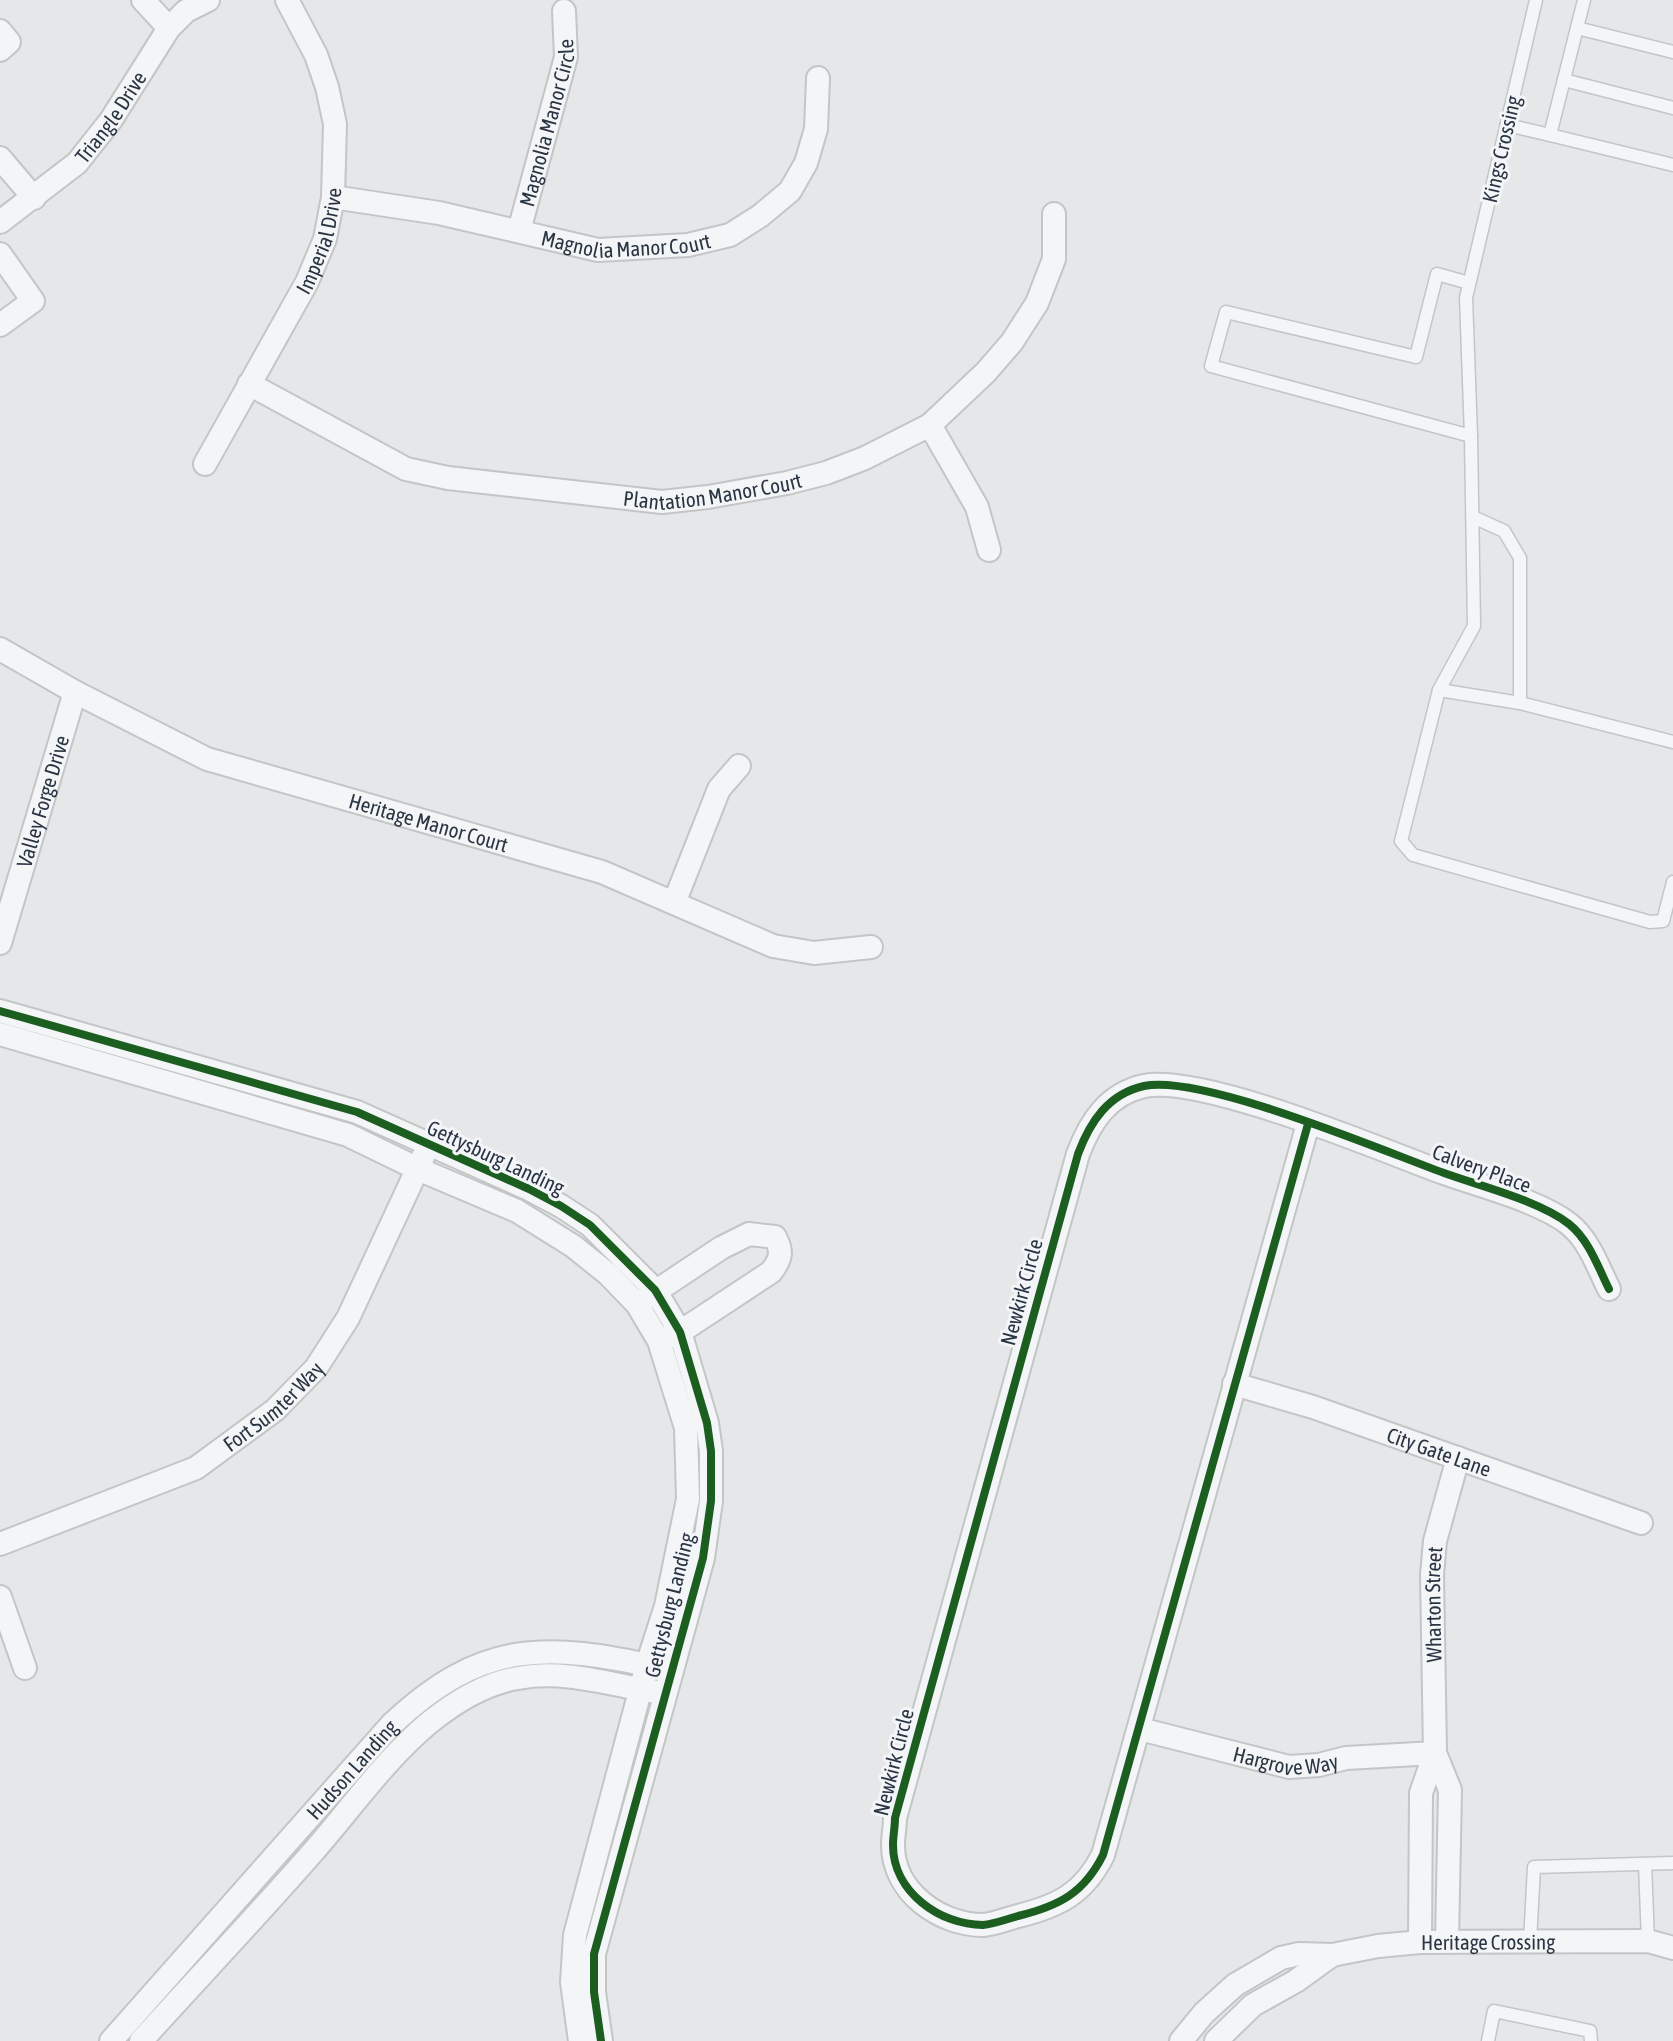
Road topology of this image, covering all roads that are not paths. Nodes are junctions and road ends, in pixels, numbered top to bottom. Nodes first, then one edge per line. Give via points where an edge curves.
1 (143, 0) edge
2 (208, 0) edge
3 (287, 0) edge
4 (1536, 0) edge
5 (1584, 0) edge
6 (564, 11) dead end
7 (170, 28) junction
8 (1577, 28) junction
9 (0, 31) edge
10 (0, 50) edge
11 (1673, 52) edge
12 (818, 78) dead end
13 (1563, 80) junction
14 (1673, 108) edge
15 (1508, 125) junction
16 (1550, 135) junction
17 (0, 158) edge
18 (1673, 165) edge
19 (333, 197) junction
20 (34, 198) junction
21 (1054, 214) dead end
22 (0, 222) edge
23 (519, 231) junction
24 (0, 254) edge
25 (1469, 283) junction
26 (0, 325) edge
27 (249, 384) junction
28 (930, 425) junction
29 (1472, 436) junction
30 (205, 464) dead end
31 (1473, 517) junction
32 (989, 550) dead end
33 (0, 649) edge
34 (1439, 690) junction
35 (75, 692) junction
36 (1520, 703) junction
37 (1673, 742) edge
38 (739, 766) dead end
39 (1673, 882) edge
40 (674, 903) junction
41 (0, 943) edge
42 (871, 947) dead end
43 (0, 1011) edge
44 (0, 1034) edge
45 (1308, 1124) junction
46 (429, 1145) junction
47 (418, 1169) junction
48 (1609, 1289) dead end
49 (655, 1290) junction
50 (637, 1304) junction
51 (680, 1332) junction
52 (659, 1341) junction
53 (1234, 1383) junction
54 (1458, 1458) junction
55 (1641, 1523) dead end
56 (0, 1544) edge
57 (0, 1597) edge
58 (647, 1665) junction
59 (25, 1668) dead end
60 (671, 1670) junction
61 (642, 1690) junction
62 (665, 1694) junction
63 (1140, 1729) junction
64 (1434, 1753) junction
65 (1673, 1863) edge
66 (1645, 1864) junction
67 (1673, 1931) edge
68 (1447, 1941) junction
69 (1648, 1941) junction
70 (1420, 1942) junction
71 (1530, 1942) junction
72 (1673, 1948) edge
73 (1332, 1955) junction
74 (114, 2040) edge
75 (141, 2041) edge
76 (580, 2041) edge
77 (601, 2041) edge
78 (1181, 2041) edge
79 (1216, 2041) edge
80 (1488, 2041) edge
81 (1591, 2041) edge

1 - 7 street
2 - 7 street, Triangle Drive via 186,11
3 - 19 street, Imperial Drive via 316,55 327,87 335,124
4 - 15 lane, Kings Crossing
5 - 8 lane
6 - 23 street, Magnolia Manor Circle via 566,57
7 - 20 street, Triangle Drive via 111,120 77,163
8 - 11 lane
8 - 13 lane
9 - 10 street via 9,42
12 - 23 street, Magnolia Manor Court via 816,129 806,163 790,191 730,235 688,246 597,250
13 - 14 lane
13 - 16 lane
15 - 16 lane
15 - 25 lane, Kings Crossing
16 - 18 lane
17 - 20 street
19 - 23 street, Magnolia Manor Court via 439,213
19 - 27 street, Imperial Drive via 325,239 307,282
20 - 22 street, Triangle Drive
21 - 28 street, Plantation Manor Court via 1054,259 1037,303 992,365
24 - 26 street via 33,301
25 - 29 lane, Kings Crossing via 1466,298
25 - 29 lane via 1437,274 1416,357 1226,312 1212,366
27 - 28 street, Plantation Manor Court via 406,469 448,478 662,502 708,497 826,473 865,459
27 - 30 street, Imperial Drive
28 - 32 street via 977,507
29 - 31 lane, Kings Crossing
31 - 34 lane, Kings Crossing via 1474,626
31 - 36 lane via 1504,531 1520,558
33 - 35 street, Heritage Manor Court
34 - 36 lane
34 - 39 lane, Kings Crossing via 1401,841 1413,855 1650,922 1663,921
35 - 40 street, Heritage Manor Court via 207,759 602,872
35 - 41 street, Valley Forge Drive
36 - 37 lane
38 - 40 street via 719,789
40 - 42 street, Heritage Manor Court via 773,946 814,953
43 - 46 street, Gettysburg Landing via 357,1112
44 - 47 street, Gettysburg Landing via 348,1136
45 - 48 street, Calvery Place via 1552,1212 1584,1240
45 - 53 street, Newkirk Circle
45 - 63 street, Newkirk Circle via 1200,1090 1145,1086 1105,1107 1088,1128 1077,1154 895,1818 893,1847 910,1890 923,1905 944,1918 985,1925 1042,1911 1075,1894 1092,1877 1103,1855
46 - 47 street, Fort Sumter Way
46 - 49 street, Gettysburg Landing via 561,1206 615,1248
47 - 50 street, Gettysburg Landing via 517,1211 573,1246
47 - 56 street, Fort Sumter Way via 348,1318 316,1368 275,1410 196,1468
49 - 50 street
49 - 51 street, Gettysburg Landing
49 - 51 street via 748,1234 775,1237 781,1247 780,1260 771,1272
50 - 52 street, Gettysburg Landing
51 - 52 street
51 - 60 street, Gettysburg Landing via 707,1423 711,1501 702,1558
52 - 58 street, Gettysburg Landing via 686,1428 688,1499 666,1606
53 - 54 street, City Gate Lane
53 - 63 street, Newkirk Circle
54 - 55 street, City Gate Lane
54 - 64 street, Wharton Street via 1435,1541 1432,1575
57 - 59 street
58 - 60 street, Hudson Landing
58 - 61 street, Gettysburg Landing
58 - 74 street, Hudson Landing via 566,1651 537,1651 472,1667 442,1682 391,1725
60 - 62 street, Gettysburg Landing
61 - 62 street, Hudson Landing
61 - 75 street, Hudson Landing via 570,1676 539,1675 485,1688 456,1704 406,1745
61 - 76 street, Gettysburg Landing via 575,1935 572,1982
62 - 77 street, Gettysburg Landing via 594,1954 594,1992
63 - 64 street, Hargrove Way via 1289,1767 1346,1758
64 - 68 street, Wharton Street via 1450,1790
64 - 70 street, Wharton Street via 1421,1793
65 - 66 lane
66 - 69 lane
66 - 71 lane via 1534,1867
67 - 69 street, Heritage Crossing
68 - 70 street, Heritage Crossing
68 - 71 street, Heritage Crossing
69 - 71 street, Heritage Crossing
69 - 72 street, Heritage Crossing
70 - 73 street, Heritage Crossing
73 - 78 street, Heritage Crossing via 1299,1954 1260,1969 1204,2013
73 - 79 street, Heritage Crossing via 1253,2005
80 - 81 lane via 1494,2011 1590,2031

